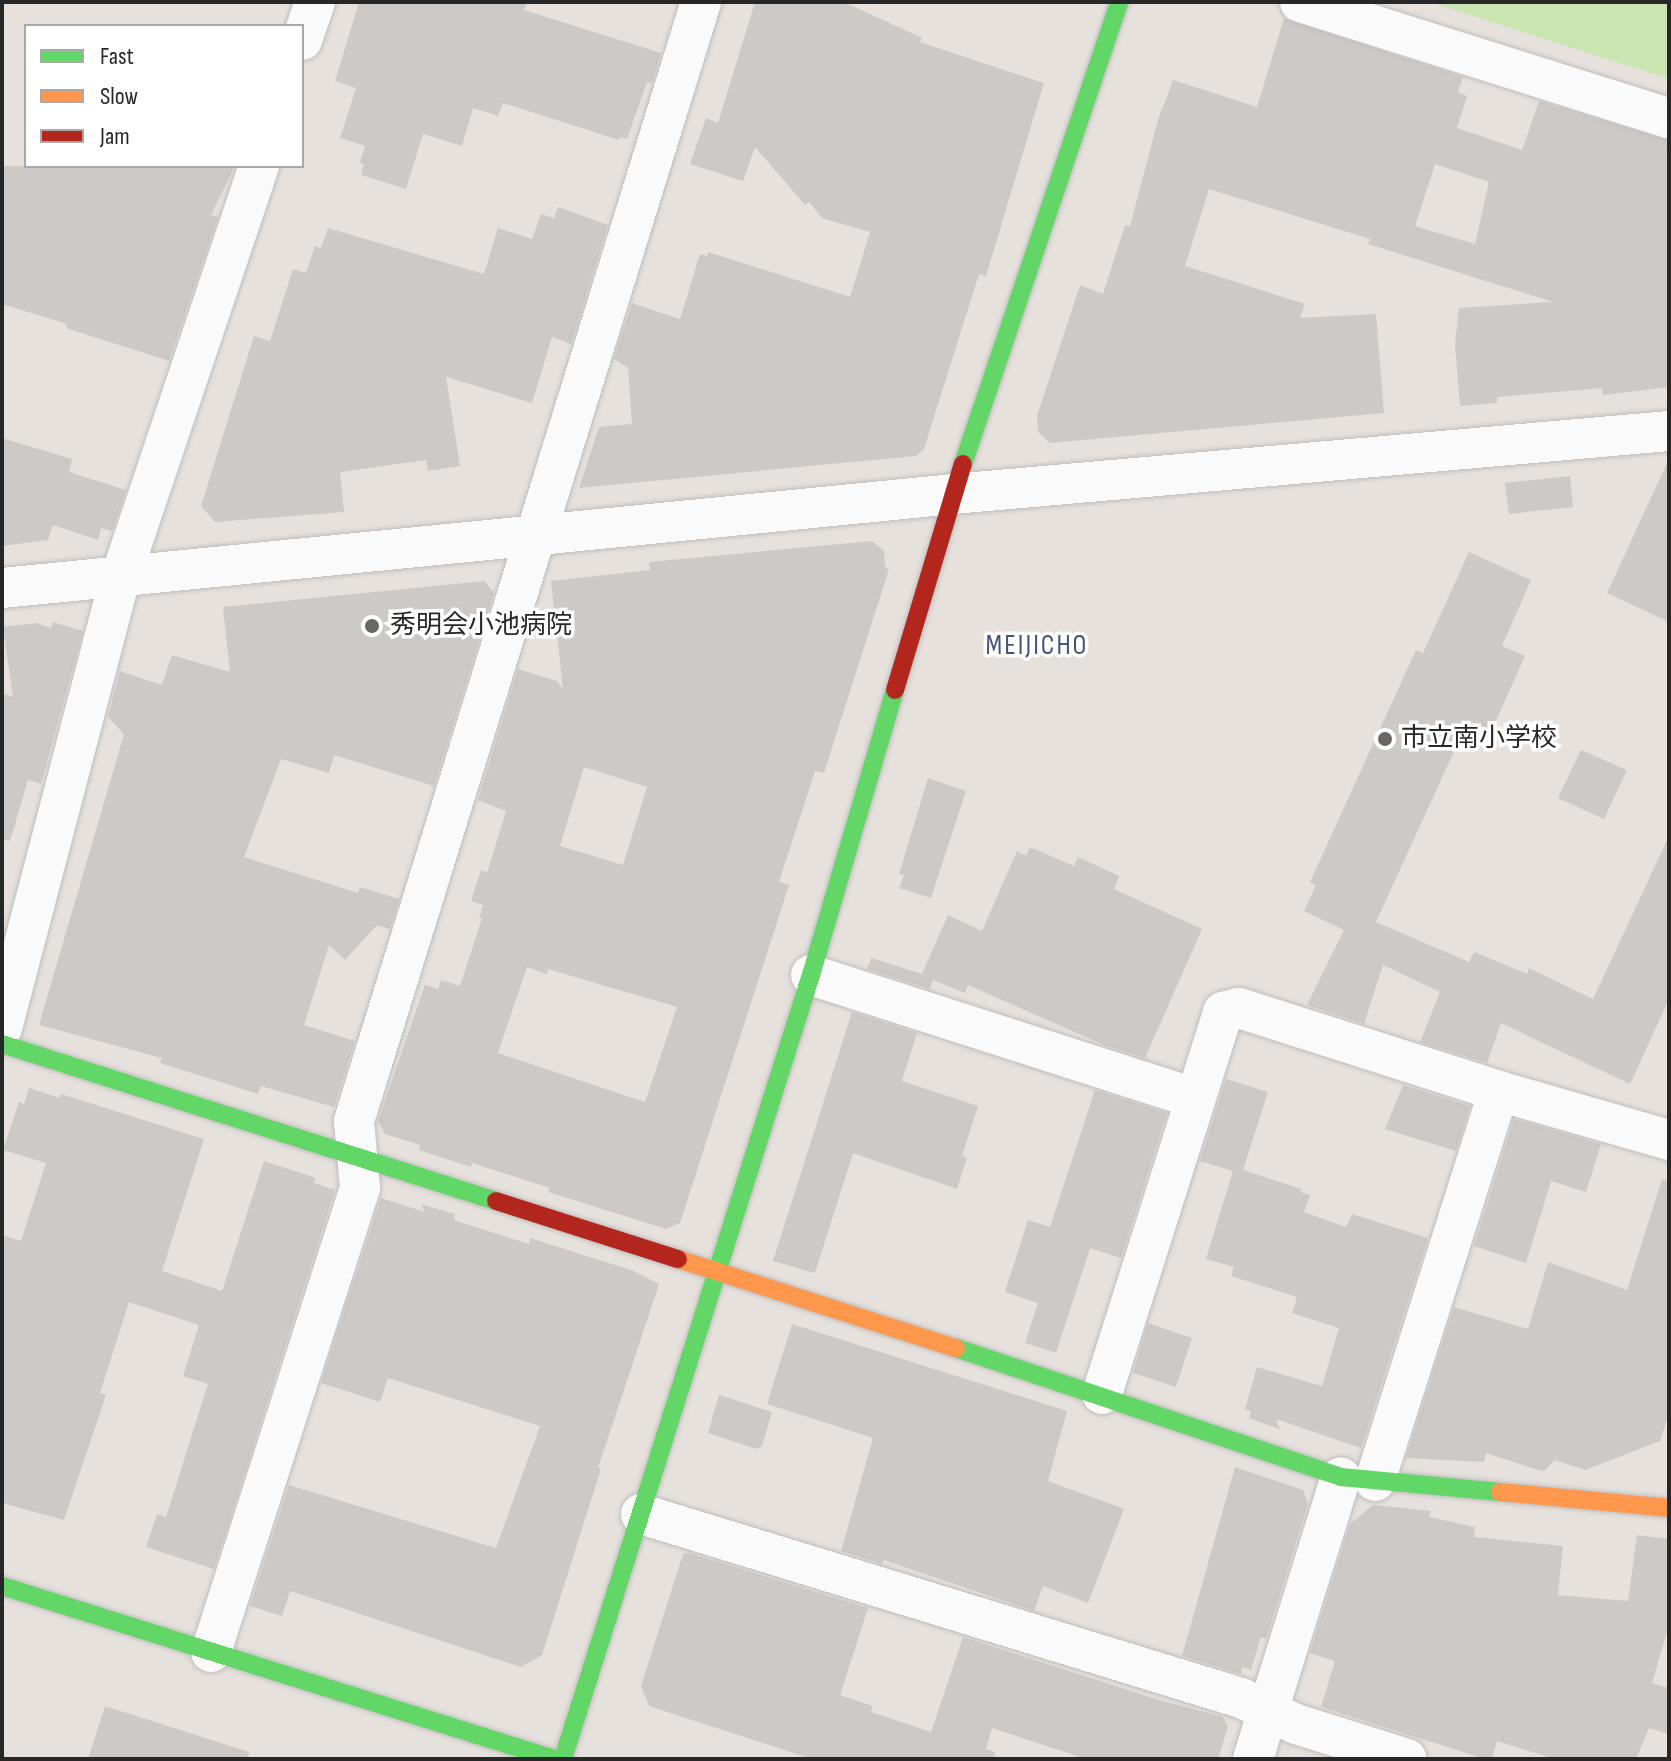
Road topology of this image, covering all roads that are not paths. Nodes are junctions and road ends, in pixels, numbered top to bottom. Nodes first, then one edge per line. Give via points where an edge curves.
1 (315, 2) edge
2 (701, 2) edge
3 (1119, 2) edge
4 (1300, 2) edge
5 (304, 34) edge
6 (1669, 118) edge
7 (258, 168) edge
8 (1669, 431) edge
9 (953, 494) junction
10 (537, 535) junction
11 (121, 576) junction
12 (2, 588) edge
13 (811, 975) junction
14 (2, 1028) edge
15 (2, 1044) edge
16 (1499, 1091) junction
17 (1194, 1098) junction
18 (1669, 1140) edge
19 (355, 1155) junction
20 (715, 1274) junction
21 (1102, 1394) junction
22 (1358, 1479) junction
23 (1667, 1503) edge
24 (641, 1514) junction
25 (2, 1586) edge
26 (211, 1652) junction
27 (1269, 1711) junction
28 (554, 1759) edge
29 (563, 1759) edge
30 (1253, 1759) edge
31 (1407, 1759) edge

1 - 5 street
2 - 10 street
3 - 9 street
4 - 6 street
7 - 11 street
8 - 9 street
9 - 10 street
9 - 13 street
10 - 11 street
10 - 19 street via 354,1121
11 - 12 street
11 - 14 street
13 - 17 street
13 - 20 street
15 - 19 street
16 - 17 street via 1239,1008 1223,1012
16 - 18 street
16 - 22 street
17 - 21 street
19 - 20 street
19 - 26 street via 360,1187
20 - 21 street
20 - 24 street
21 - 22 street
22 - 23 street
22 - 27 street
24 - 27 street via 1241,1698
24 - 29 street
25 - 26 street
26 - 28 street
27 - 30 street
27 - 31 street

